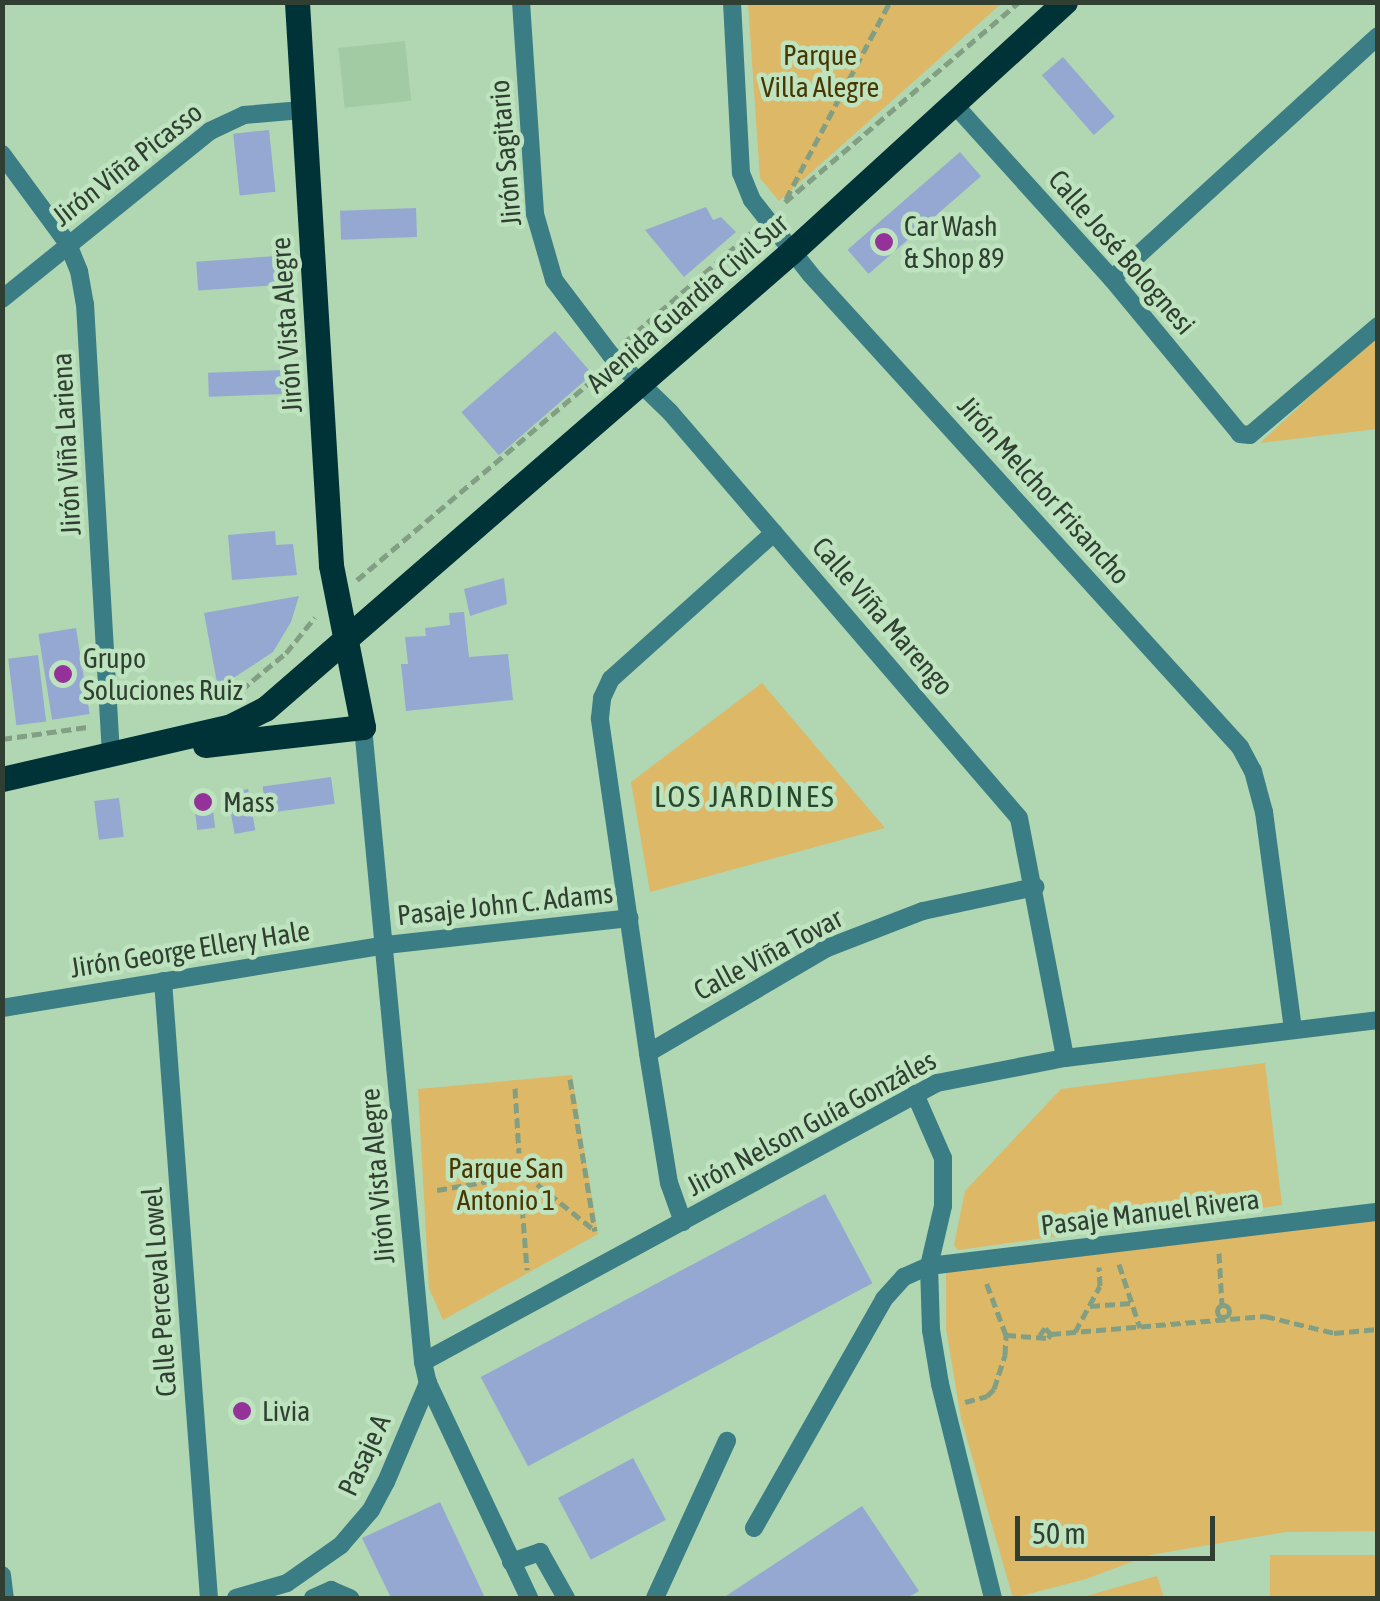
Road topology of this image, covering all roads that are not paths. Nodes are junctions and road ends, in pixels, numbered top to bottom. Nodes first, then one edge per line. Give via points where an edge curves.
1 (297, 2) edge
2 (521, 2) edge
3 (732, 2) edge
4 (1065, 2) edge
5 (1378, 36) edge
6 (953, 103) junction
7 (302, 110) junction
8 (2, 154) edge
9 (68, 244) junction
10 (791, 252) junction
11 (1112, 278) junction
12 (2, 299) edge
13 (1378, 326) edge
14 (639, 386) junction
15 (774, 533) junction
16 (344, 643) junction
17 (363, 727) junction
18 (111, 756) junction
19 (2, 779) edge
20 (1035, 888) junction
21 (630, 918) junction
22 (386, 944) junction
23 (164, 980) junction
24 (2, 1008) edge
25 (1378, 1020) edge
26 (1293, 1030) junction
27 (648, 1053) junction
28 (1065, 1058) junction
29 (916, 1094) junction
30 (1378, 1212) edge
31 (683, 1222) junction
32 (929, 1266) junction
33 (423, 1362) junction
34 (428, 1383) junction
35 (727, 1442) dead end
36 (754, 1528) dead end
37 (512, 1562) junction
38 (2, 1575) edge
39 (5, 1598) edge
40 (209, 1598) edge
41 (236, 1598) edge
42 (313, 1598) edge
43 (350, 1598) edge
44 (528, 1598) edge
45 (566, 1598) edge
46 (654, 1598) edge
47 (993, 1598) edge

1 - 7 main road, Jirón Vista Alegre
2 - 14 street, Jirón Sagitario via 543,252 576,314
3 - 10 street, Jirón Melchor Frisancho via 741,173 752,200
4 - 6 main road, Avenida Guardia Civil Sur
5 - 11 street
6 - 10 main road, Avenida Guardia Civil Sur
6 - 11 street, Calle José Bolognesi
7 - 9 street, Jirón Viña Picasso via 226,121
7 - 16 main road, Jirón Vista Alegre via 331,565
8 - 9 street, Jirón Viña Lariena
9 - 12 street, Jirón Viña Picasso
9 - 18 street, Jirón Viña Lariena via 85,304
10 - 14 main road, Avenida Guardia Civil Sur
10 - 26 street, Jirón Melchor Frisancho via 1240,748 1264,812
11 - 13 street, Calle José Bolognesi via 1240,434 1250,435
14 - 15 street, Jirón Sagitario via 670,412
14 - 16 main road, Avenida Guardia Civil Sur
15 - 20 street, Calle Viña Marengo via 1004,796 1019,818
15 - 21 street, Calle Viña Marengo via 611,679 602,698
16 - 17 main road
16 - 18 main road, Avenida Guardia Civil Sur via 265,709 231,726
17 - 18 main road, Avenida Guardia Civil Sur
17 - 22 street, Jirón Vista Alegre
18 - 19 main road, Avenida Guardia Civil Sur
20 - 27 street, Calle Viña Tovar via 922,912 828,948
20 - 28 street, Calle Viña Marengo
21 - 22 street, Pasaje John C. Adams
21 - 27 street, Calle Viña Marengo
22 - 23 street, Jirón George Ellery Hale
22 - 33 street, Jirón Vista Alegre
23 - 24 street, Jirón George Ellery Hale
23 - 40 street, Calle Perceval Lowel
25 - 26 street, Jirón Nelson Guía Gonzáles
26 - 28 street, Jirón Nelson Guía Gonzáles
27 - 31 street, Calle Viña Marengo via 668,1183
28 - 29 street, Jirón Nelson Guía Gonzáles via 960,1075
29 - 31 street, Jirón Nelson Guía Gonzáles
29 - 32 street via 943,1158 943,1206
30 - 32 street, Pasaje Manuel Rivera
31 - 33 street, Jirón Nelson Guía Gonzáles
32 - 36 street via 904,1277 884,1298
32 - 47 street via 940,1384
33 - 34 street, Jirón Vista Alegre
34 - 37 street, Jirón Vista Alegre
34 - 41 street, Pasaje A via 378,1496 341,1545 287,1582
35 - 46 street
37 - 44 street, Jirón Vista Alegre
37 - 45 street via 540,1552
38 - 39 street
42 - 43 street via 330,1590

